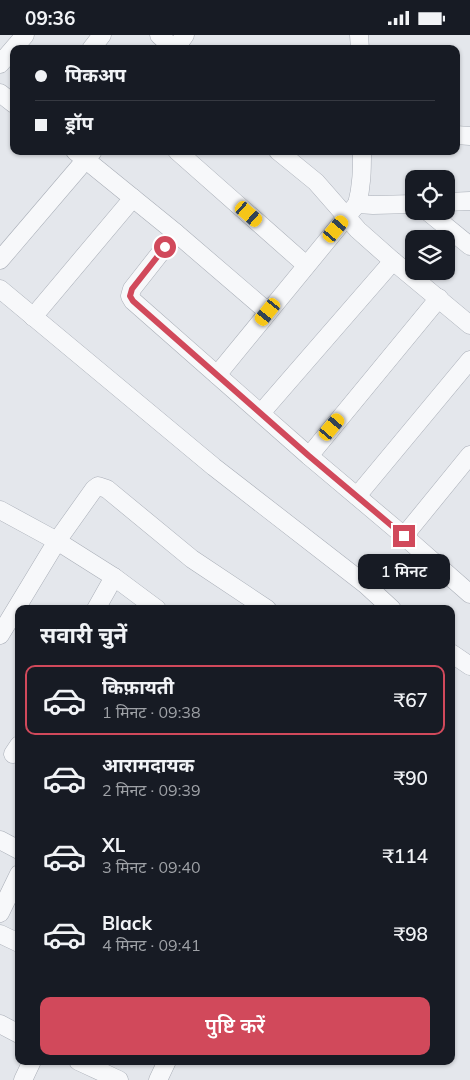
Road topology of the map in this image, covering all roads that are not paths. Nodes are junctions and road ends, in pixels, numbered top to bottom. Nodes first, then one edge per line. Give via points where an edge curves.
1 (25, 35) edge
2 (102, 35) edge
3 (159, 35) edge
4 (185, 35) edge
5 (16, 45) edge
6 (94, 45) edge
7 (170, 45) edge
8 (177, 45) edge
9 (10, 52) edge
10 (0, 64) edge
11 (0, 93) edge
12 (10, 101) edge
13 (84, 155) edge
14 (86, 155) edge
15 (182, 155) edge
16 (283, 155) edge
17 (362, 155) edge
18 (133, 198) junction
19 (470, 201) edge
20 (455, 202) edge
21 (405, 204) edge
22 (352, 210) junction
23 (438, 220) edge
24 (176, 233) junction
25 (470, 246) edge
26 (0, 261) edge
27 (393, 261) junction
28 (306, 265) junction
29 (0, 289) edge
30 (439, 298) junction
31 (268, 312) junction
32 (33, 317) junction
33 (470, 325) edge
34 (470, 360) edge
35 (217, 375) junction
36 (261, 413) junction
37 (470, 455) edge
38 (309, 456) junction
39 (357, 496) junction
40 (0, 510) edge
41 (404, 536) junction
42 (57, 541) junction
43 (114, 577) junction
44 (470, 594) edge
45 (18, 605) edge
46 (98, 605) edge
47 (151, 605) edge
48 (261, 605) edge
49 (388, 605) edge
50 (15, 610) edge
51 (0, 635) edge
52 (455, 656) edge
53 (470, 666) edge
54 (0, 840) edge
55 (15, 848) edge
56 (15, 882) edge
57 (0, 913) edge
58 (0, 934) edge
59 (15, 941) edge
60 (0, 1024) edge
61 (15, 1032) edge
62 (30, 1065) edge
63 (87, 1065) edge
64 (165, 1065) edge
65 (23, 1080) edge
66 (119, 1080) edge
67 (158, 1080) edge

1 - 5 street
2 - 6 street
3 - 7 street
4 - 8 street
9 - 10 street
11 - 12 street
13 - 26 street
14 - 18 street
15 - 28 street
16 - 22 street
17 - 22 street via 360,193
18 - 24 street
18 - 32 street
19 - 20 street
21 - 22 street via 372,205
22 - 27 street via 358,230
22 - 28 street
23 - 25 street
24 - 31 street
24 - 35 street via 132,289 130,296
27 - 30 street
27 - 36 street
28 - 31 street
29 - 32 street
30 - 33 street
30 - 38 street
31 - 35 street
32 - 49 street
34 - 39 street
35 - 36 street
36 - 38 street
37 - 41 street
38 - 39 street
39 - 41 street
40 - 42 street
41 - 44 street
42 - 43 street
42 - 45 street
42 - 48 street via 94,489 102,487 192,559
43 - 46 street
43 - 47 street
50 - 51 street
52 - 53 street
54 - 55 street
56 - 57 street
58 - 59 street
60 - 61 street
62 - 65 street
63 - 66 street
64 - 67 street

